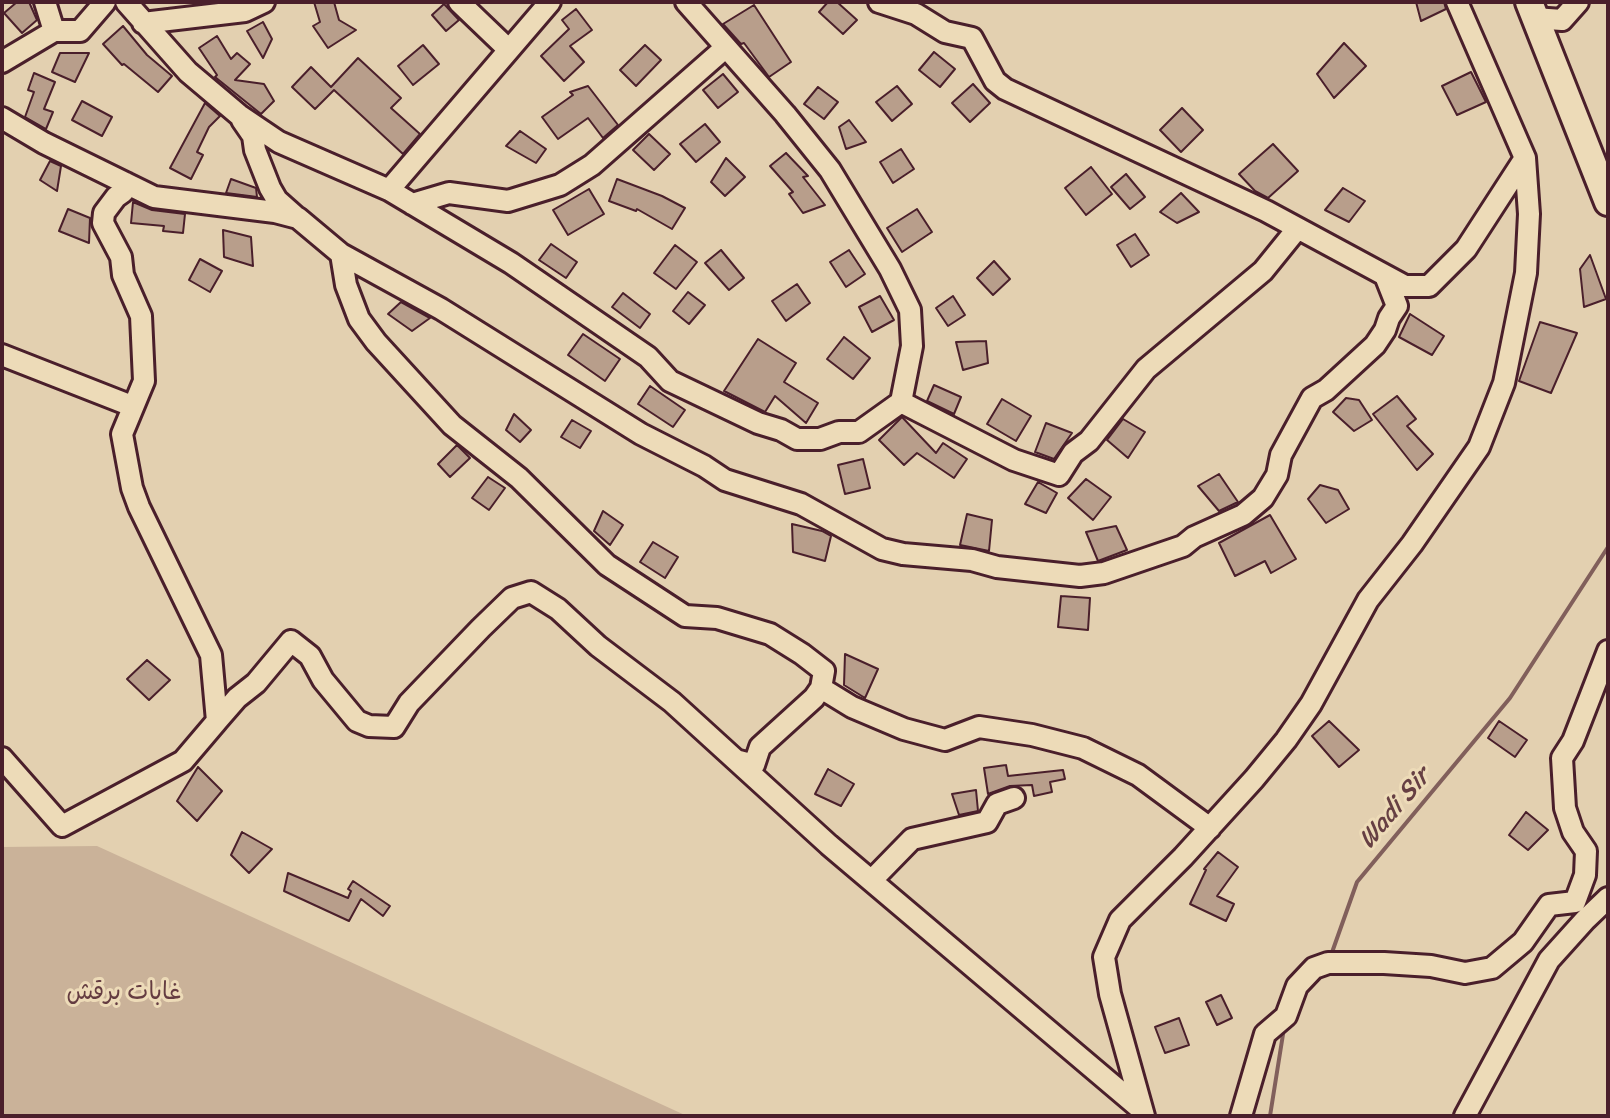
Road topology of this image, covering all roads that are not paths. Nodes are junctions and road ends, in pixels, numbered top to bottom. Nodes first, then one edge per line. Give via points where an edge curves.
1 (45, 2) edge
2 (105, 2) edge
3 (126, 2) edge
4 (264, 2) edge
5 (459, 2) edge
6 (550, 2) edge
7 (686, 2) edge
8 (879, 2) edge
9 (1457, 2) edge
10 (1578, 2) edge
11 (1532, 10) edge
12 (143, 23) junction
13 (54, 31) junction
14 (725, 48) junction
15 (508, 49) junction
16 (2, 62) edge
17 (239, 115) junction
18 (2, 118) edge
19 (1525, 158) junction
20 (126, 183) junction
21 (389, 190) junction
22 (1608, 202) edge
23 (412, 204) junction
24 (298, 218) junction
25 (1297, 229) junction
26 (341, 254) junction
27 (1386, 278) junction
28 (2, 355) edge
29 (901, 402) junction
30 (132, 406) junction
31 (1608, 651) edge
32 (821, 688) junction
33 (217, 721) junction
34 (2, 758) edge
35 (739, 761) junction
36 (1014, 798) dead end
37 (1210, 828) junction
38 (872, 880) junction
39 (1608, 898) edge
40 (1143, 1113) edge
41 (1241, 1116) edge
42 (1465, 1116) edge

1 - 13 street
2 - 13 street via 80,31
3 - 12 street
4 - 12 street via 245,11
5 - 15 street
6 - 15 street
7 - 14 street
8 - 25 street via 916,14 945,32 972,38 995,81 1005,89
9 - 19 street
10 - 11 street via 1562,20
11 - 22 main road
12 - 17 street via 188,72
13 - 16 street
14 - 23 street via 592,165 560,185 508,201 449,193
14 - 29 street via 830,170 890,269 910,310 912,346
15 - 21 street
17 - 21 street via 279,142
17 - 24 street via 253,136 277,200
18 - 20 street
19 - 27 street via 1466,249 1429,286 1405,286
19 - 37 street via 1529,214 1524,294 1504,383 1479,447 1368,600 1311,704
20 - 24 street via 154,197
20 - 30 street via 104,213 103,223 141,316 144,381
21 - 23 street
23 - 29 street via 511,263 648,357 670,381 797,439 859,432
24 - 26 street
25 - 27 street
25 - 29 street via 1263,271 1146,369 1059,475 1014,460
26 - 27 street via 725,480 801,504 882,549 1080,576 1183,546 1243,515 1263,498 1312,398 1375,345 1385,330 1397,306
26 - 32 street via 359,319 376,342 445,418 519,478 607,565 685,616 717,618 770,634 824,671
28 - 30 street
30 - 33 street via 122,434 132,488 211,655
31 - 41 street via 1562,758 1565,808 1586,851 1585,875 1575,902 1549,905 1523,942 1492,968 1465,973 1384,963 1314,968 1297,986 1286,1016 1265,1034
32 - 35 street via 760,747 754,765
32 - 37 street via 904,729 945,740 979,727 1083,748 1138,775
33 - 34 street via 183,761 62,826
33 - 35 street via 291,641 310,656 357,721 394,727 409,703 481,628 512,598 531,592
35 - 38 street
36 - 38 street via 997,804 987,822 912,839
37 - 40 street via 1120,920 1104,957
38 - 40 street
39 - 42 street via 1549,960

